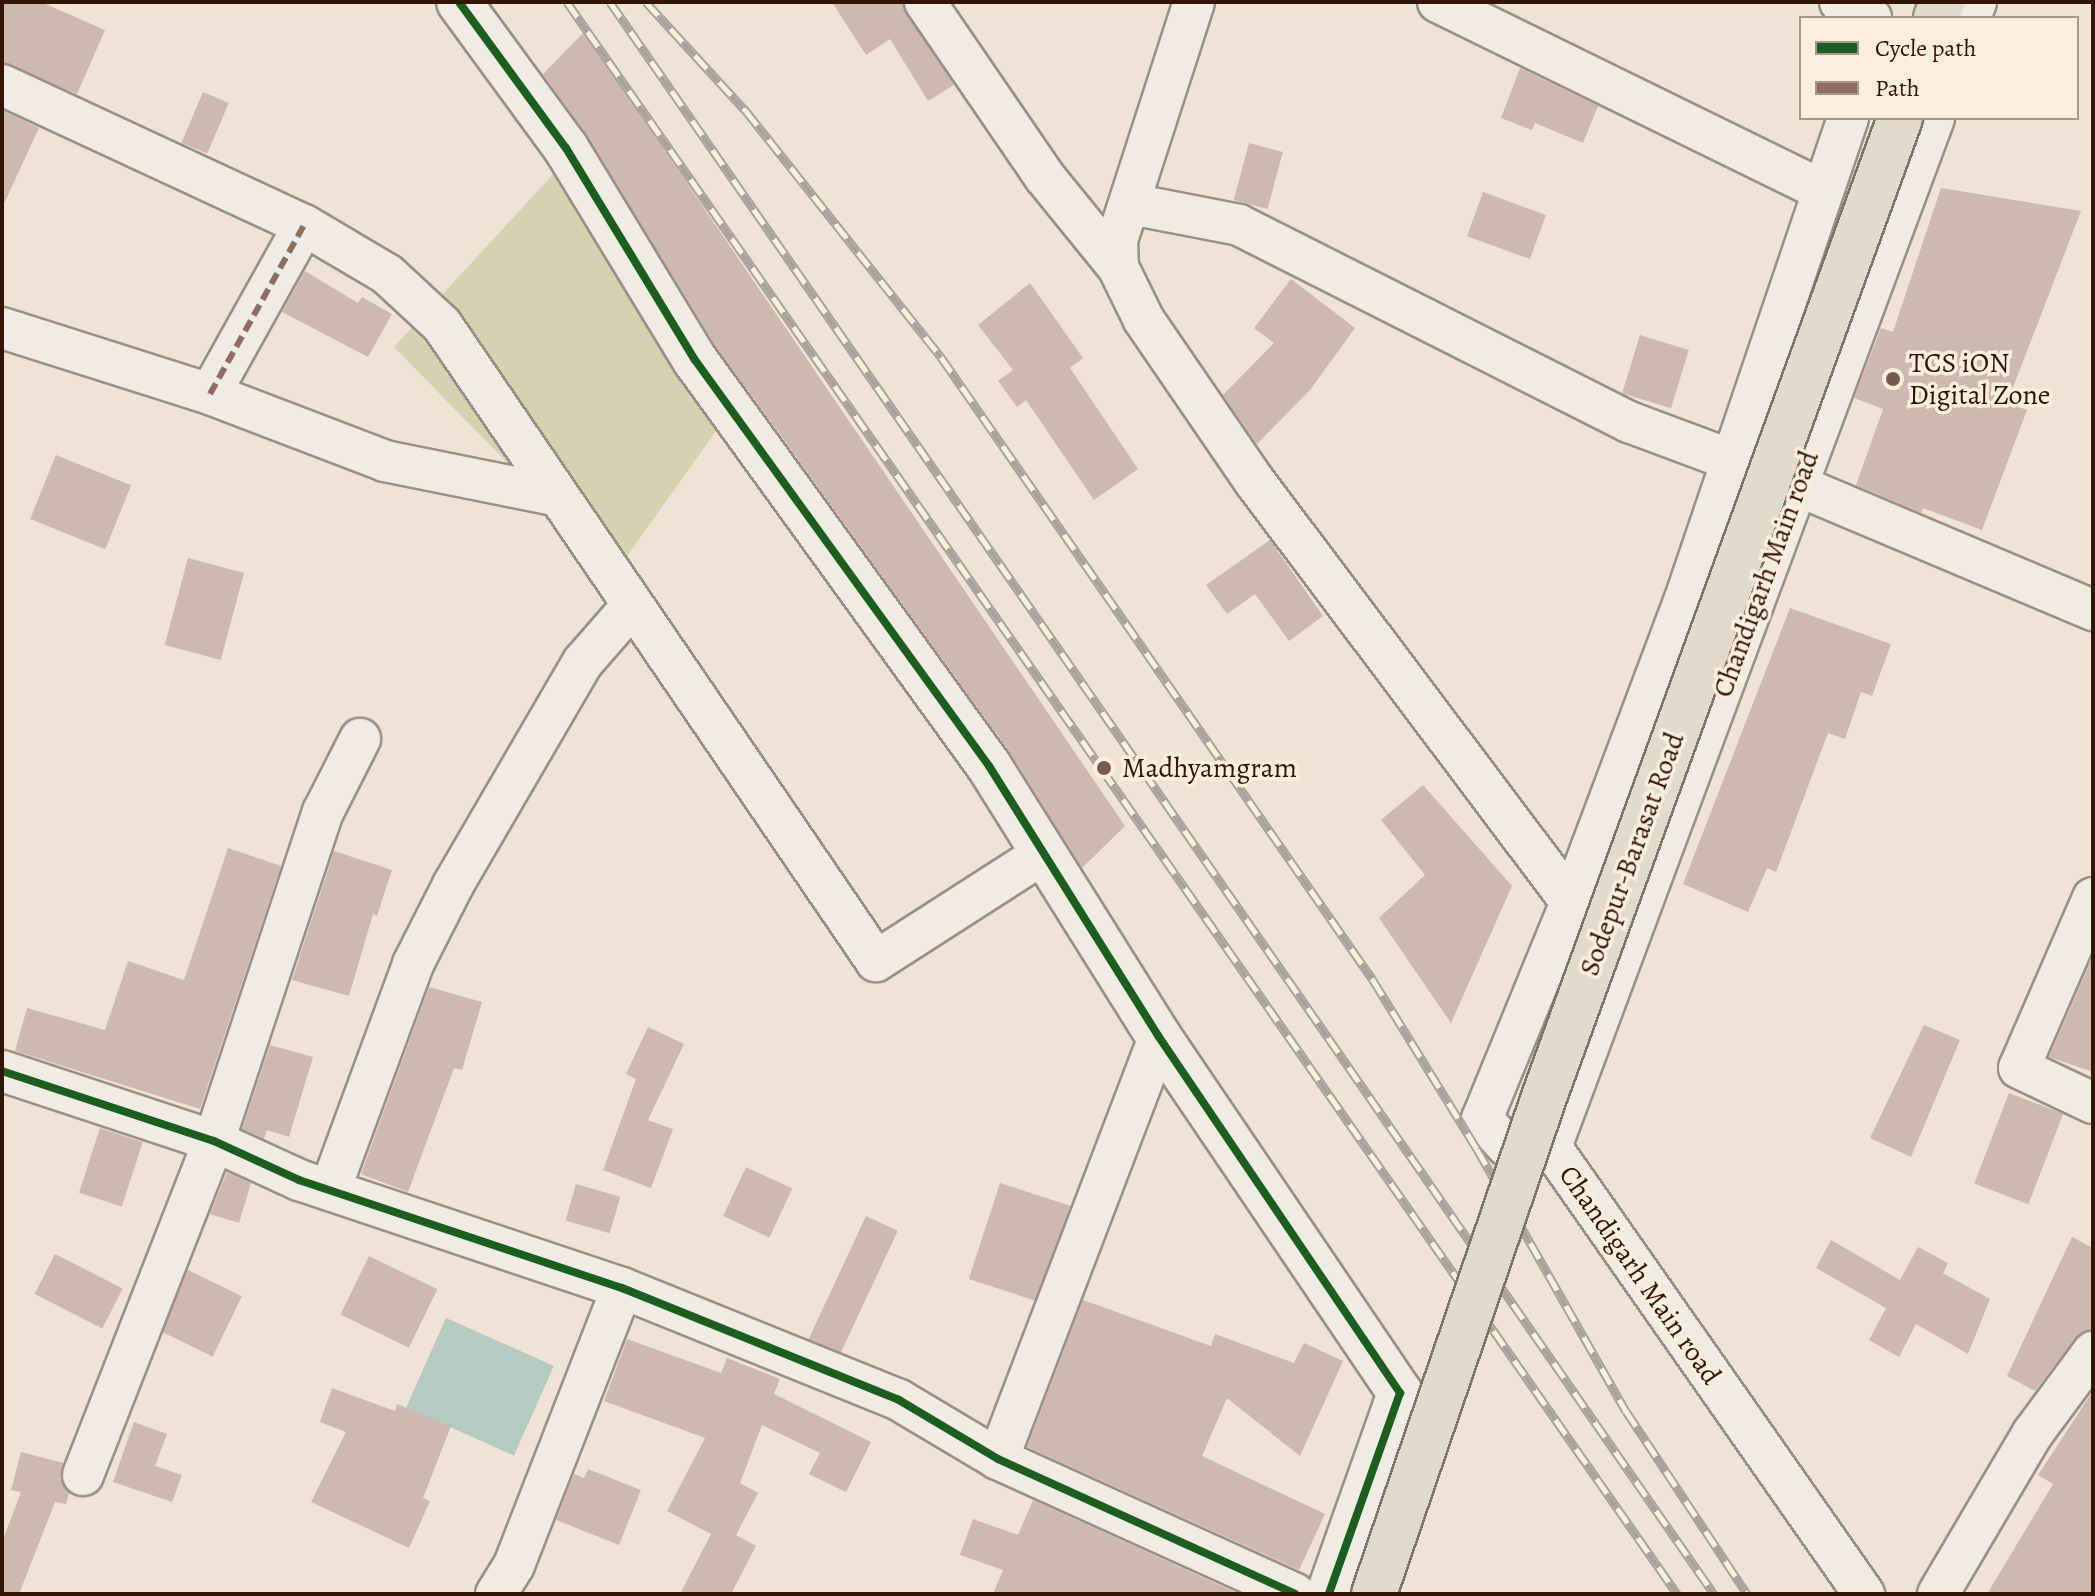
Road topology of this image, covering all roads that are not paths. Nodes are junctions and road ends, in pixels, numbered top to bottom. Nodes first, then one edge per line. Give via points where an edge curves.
1 (459, 2) edge
2 (925, 2) edge
3 (1194, 2) edge
4 (1438, 2) edge
5 (1840, 2) edge
6 (1867, 16) edge
7 (2, 85) edge
8 (1847, 120) edge
9 (1899, 120) edge
10 (1933, 120) edge
11 (1820, 189) junction
12 (1131, 204) junction
13 (304, 225) junction
14 (1118, 267) junction
15 (2, 328) edge
16 (210, 394) junction
17 (1731, 460) junction
18 (1799, 486) junction
19 (554, 495) junction
20 (631, 607) junction
21 (2093, 610) edge
22 (360, 739) dead end
23 (1044, 853) junction
24 (2093, 898) edge
25 (1571, 902) junction
26 (1159, 1037) junction
27 (2, 1071) edge
28 (2093, 1103) edge
29 (214, 1141) junction
30 (1551, 1147) junction
31 (330, 1190) junction
32 (622, 1288) junction
33 (2093, 1352) edge
34 (998, 1459) junction
35 (83, 1475) dead end
36 (496, 1594) edge
37 (1295, 1594) edge
38 (1329, 1594) edge
39 (1374, 1594) edge
40 (1864, 1594) edge
41 (1938, 1594) edge

1 - 23 street via 566,148 695,360 989,766
2 - 14 street via 1044,176
3 - 12 street
4 - 11 street
5 - 6 street
7 - 13 street
8 - 11 street
9 - 39 main road, Sodepur-Barasat Road, bridge via 1543,1100
10 - 18 street, Chandigarh Main road
11 - 17 street
12 - 14 street via 1117,240
12 - 17 street via 1239,225 1629,422
13 - 16 street
13 - 19 street via 387,274 442,325
14 - 25 street via 1144,320 1255,482
15 - 16 street
16 - 19 street via 385,461
17 - 25 street via 1684,602
18 - 21 street
18 - 30 street, Chandigarh Main road
19 - 20 street
20 - 23 street via 876,961
20 - 31 street via 583,662 453,885 413,964
22 - 29 street via 323,812
23 - 26 street
24 - 28 street via 2019,1068
25 - 30 street via 1482,1119 1507,1146
26 - 34 street
26 - 38 street via 1400,1393
27 - 29 street
29 - 31 street
29 - 35 street
30 - 40 street, Chandigarh Main road
31 - 32 street
32 - 34 street via 899,1400
32 - 36 street via 514,1565
33 - 41 street via 2033,1433
34 - 37 street

